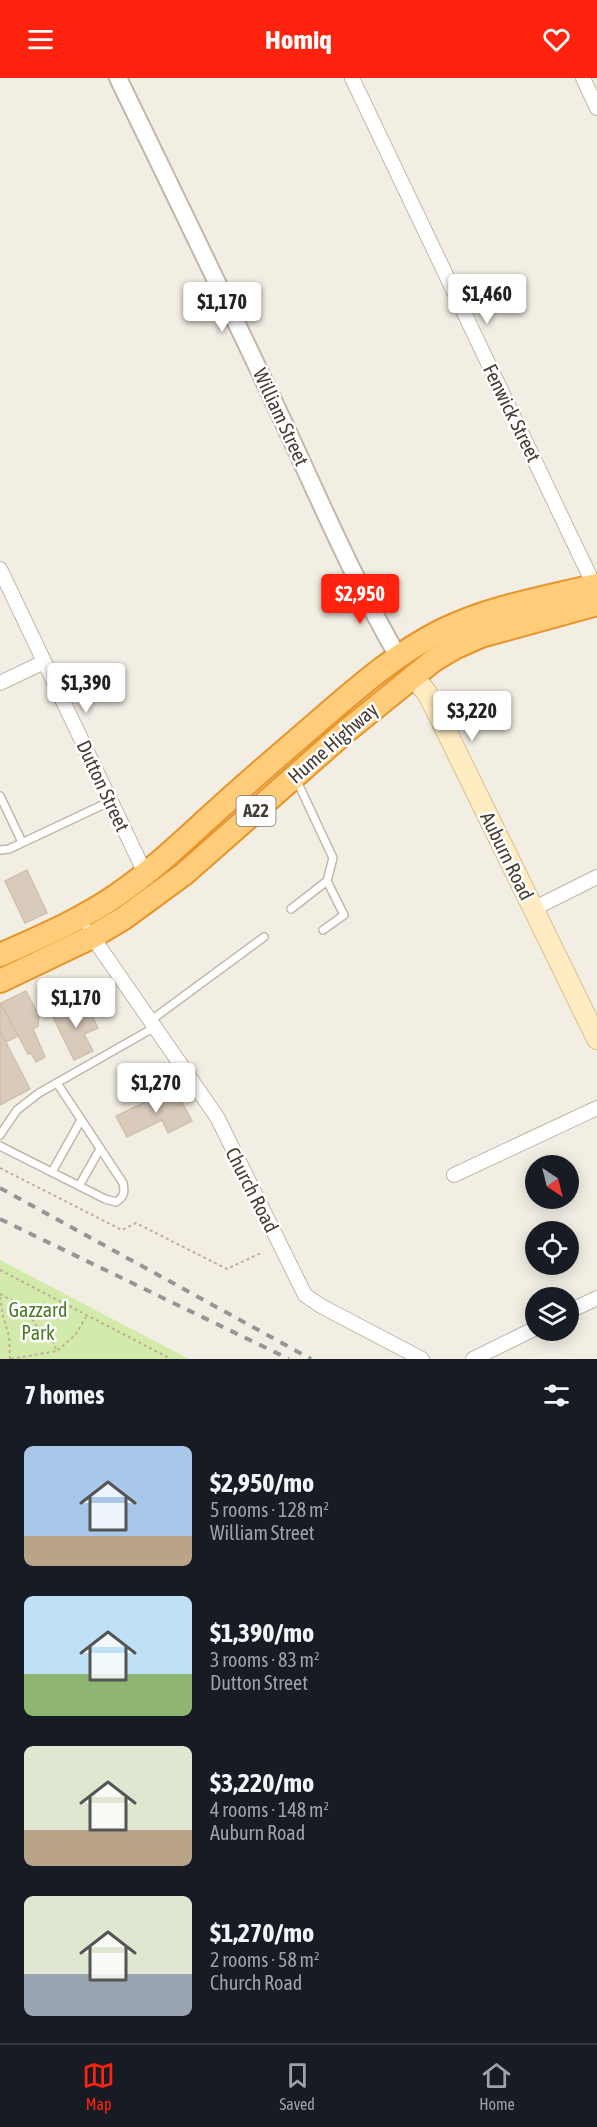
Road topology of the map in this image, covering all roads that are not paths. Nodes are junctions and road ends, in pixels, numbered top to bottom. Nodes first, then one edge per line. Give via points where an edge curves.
1 (118, 78) edge
2 (352, 78) edge
3 (583, 78) edge
4 (597, 108) edge
5 (0, 569) edge
6 (596, 591) edge
7 (399, 658) junction
8 (44, 662) junction
9 (413, 676) junction
10 (0, 683) edge
11 (295, 777) junction
12 (0, 796) edge
13 (111, 801) junction
14 (22, 842) junction
15 (0, 850) edge
16 (145, 873) junction
17 (597, 877) edge
18 (327, 881) junction
19 (291, 909) dead end
20 (533, 909) junction
21 (85, 928) junction
22 (322, 930) dead end
23 (264, 938) dead end
24 (0, 955) edge
25 (0, 981) edge
26 (153, 1024) junction
27 (597, 1039) edge
28 (57, 1083) junction
29 (597, 1108) edge
30 (81, 1120) junction
31 (0, 1135) edge
32 (0, 1146) edge
33 (100, 1149) junction
34 (52, 1172) junction
35 (454, 1175) dead end
36 (79, 1186) junction
37 (597, 1298) edge
38 (579, 1307) edge
39 (525, 1333) edge
40 (422, 1359) edge
41 (473, 1359) edge

1 - 7 street, William Street
2 - 6 street, Fenwick Street
3 - 4 street
5 - 8 street, Dutton Street
6 - 7 highway, Hume Highway / A22 via 551,595 460,623
6 - 9 highway, Hume Highway / A22 via 454,648
7 - 9 highway
7 - 16 highway, Hume Highway / A22 via 347,697
8 - 10 street
8 - 13 street, Dutton Street
9 - 11 highway, Hume Highway / A22
9 - 20 main road, Auburn Road via 438,714
11 - 18 lane via 333,858
11 - 21 highway, Hume Highway / A22 via 184,874 124,918
12 - 14 lane
13 - 14 lane
13 - 16 street, Dutton Street
14 - 15 lane
16 - 21 highway, Hume Highway / A22
17 - 20 street
18 - 19 lane
18 - 22 lane via 344,915
20 - 27 main road, Auburn Road
21 - 24 highway, Hume Highway / A22
21 - 25 highway, Hume Highway / A22
21 - 26 street, Church Road
23 - 26 lane
26 - 28 lane
26 - 40 street, Church Road via 217,1117 305,1294
28 - 30 lane
28 - 31 lane via 17,1110
29 - 35 street
30 - 33 lane
30 - 34 lane
32 - 34 lane
33 - 36 lane
33 - 36 lane via 123,1183 124,1194 110,1202
34 - 36 lane
37 - 38 street
39 - 41 street

